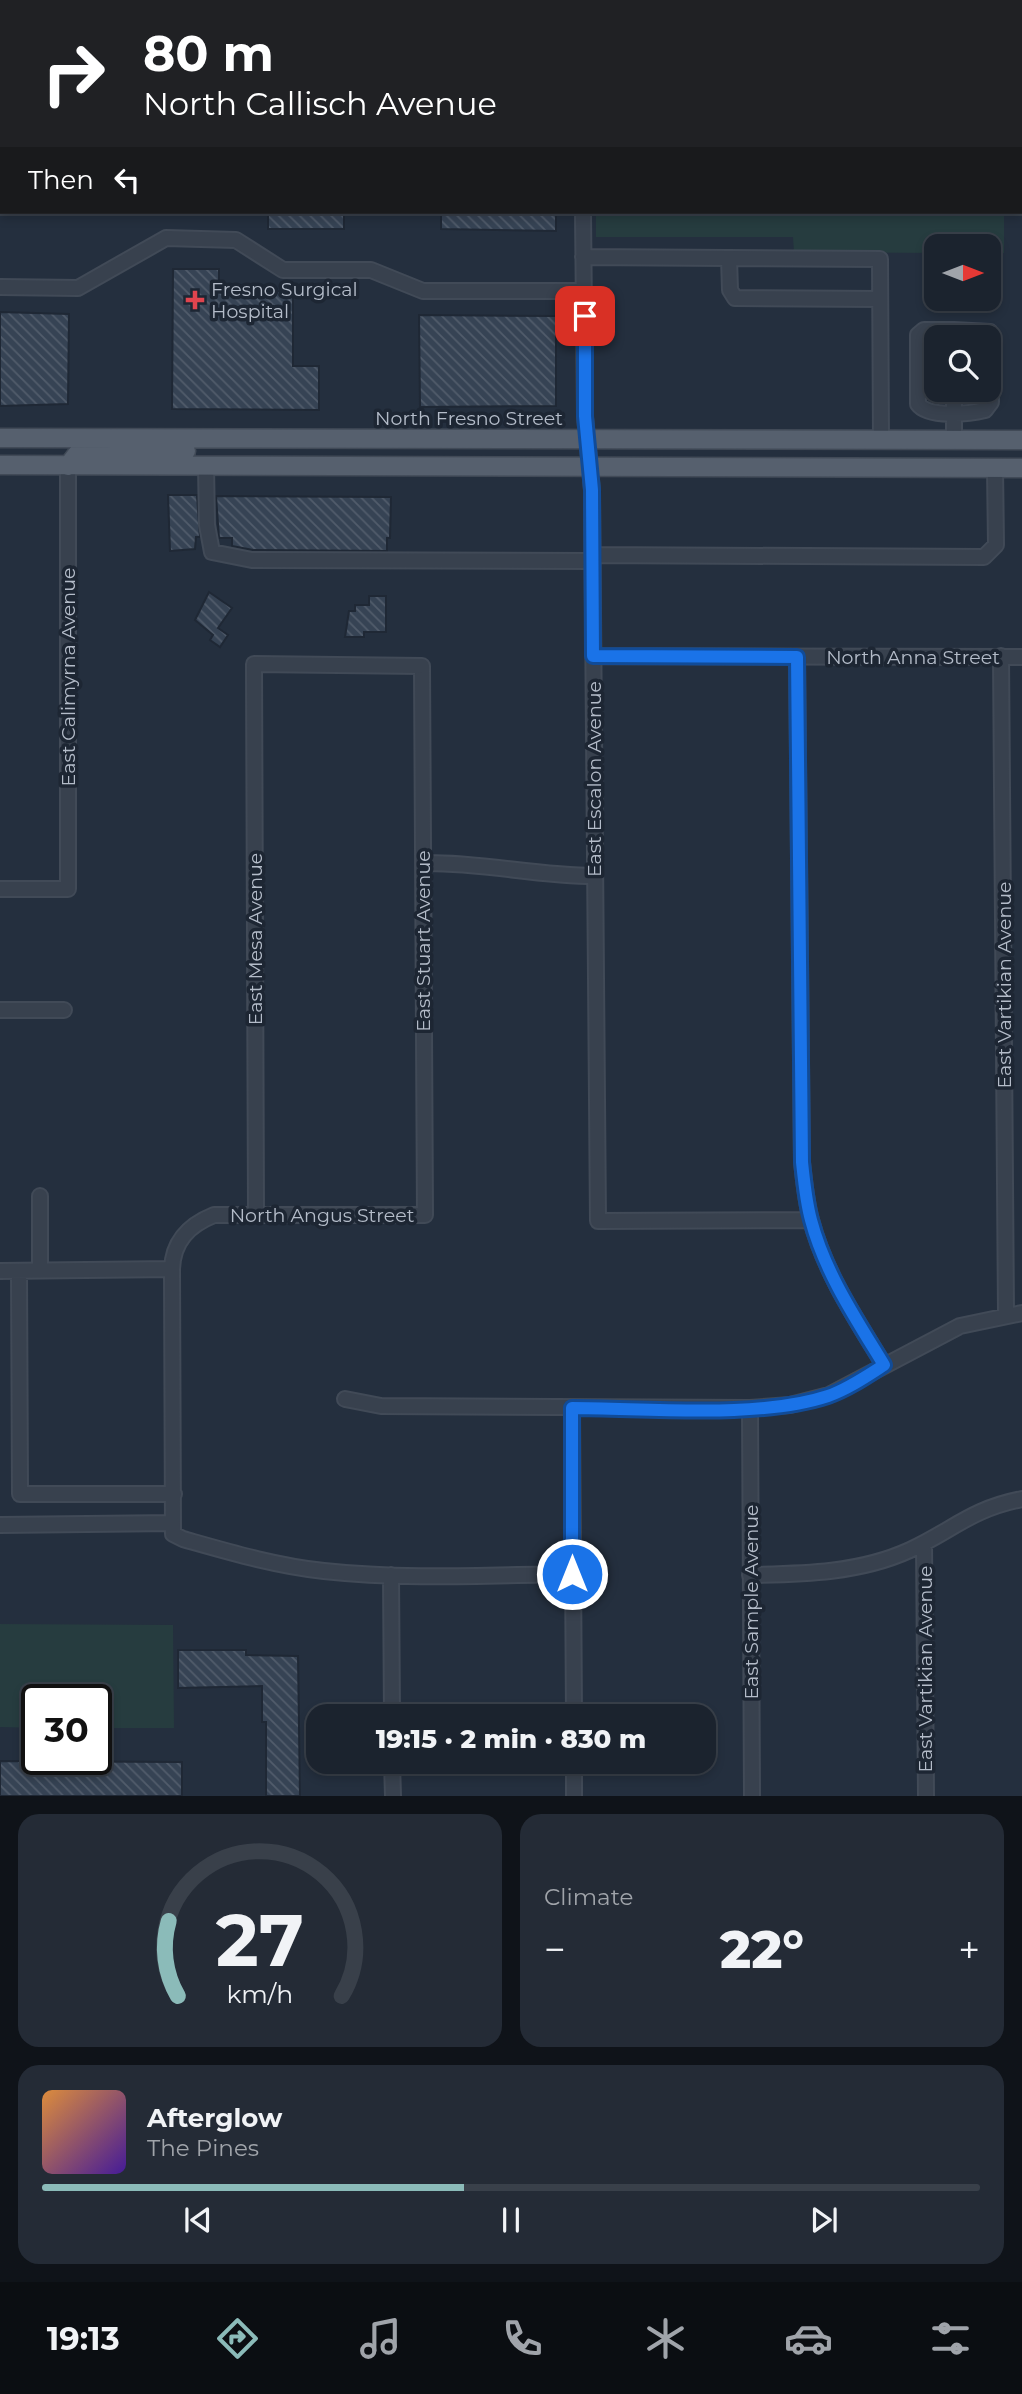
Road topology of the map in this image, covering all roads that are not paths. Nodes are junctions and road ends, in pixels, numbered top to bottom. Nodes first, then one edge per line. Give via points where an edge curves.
1 (583, 214) edge
2 (583, 257) junction
3 (729, 258) junction
4 (0, 288) edge
5 (585, 291) junction
6 (880, 299) junction
7 (924, 330) edge
8 (954, 402) edge
9 (991, 402) edge
10 (954, 412) junction
11 (0, 438) edge
12 (220, 439) junction
13 (587, 439) junction
14 (881, 440) junction
15 (954, 440) junction
16 (1022, 440) edge
17 (1022, 458) edge
18 (0, 465) edge
19 (68, 466) junction
20 (206, 466) junction
21 (590, 466) junction
22 (995, 468) junction
23 (1022, 468) edge
24 (592, 558) junction
25 (593, 656) junction
26 (1001, 656) junction
27 (797, 657) junction
28 (1022, 657) edge
29 (254, 664) joint
30 (423, 863) junction
31 (595, 876) junction
32 (0, 889) edge
33 (0, 1010) edge
34 (64, 1010) dead end
35 (40, 1196) dead end
36 (256, 1213) junction
37 (425, 1215) joint
38 (811, 1220) junction
39 (172, 1269) junction
40 (0, 1270) edge
41 (19, 1270) junction
42 (40, 1271) junction
43 (1022, 1313) edge
44 (1006, 1314) junction
45 (884, 1365) junction
46 (345, 1399) dead end
47 (572, 1408) junction
48 (750, 1408) junction
49 (174, 1494) junction
50 (1022, 1499) edge
51 (0, 1525) edge
52 (173, 1528) junction
53 (924, 1543) junction
54 (572, 1574) junction
55 (391, 1575) junction
56 (750, 1575) junction
57 (392, 1704) edge
58 (574, 1704) edge
59 (392, 1774) edge
60 (574, 1774) edge
61 (393, 1796) edge
62 (574, 1796) edge
63 (752, 1796) edge
64 (926, 1796) edge

1 - 2 street, East Escalon Avenue
2 - 3 street
2 - 5 street, East Escalon Avenue
3 - 6 street via 730,290 736,298
3 - 6 street via 880,259
4 - 5 street via 78,288 166,238 236,240 283,270 371,270 423,291
5 - 13 street, East Escalon Avenue
6 - 14 street
7 - 10 street via 918,335 918,404 929,411
8 - 10 street
9 - 10 street via 980,412
10 - 15 street
11 - 12 main road, North Fresno Street
12 - 13 main road, North Fresno Street
12 - 19 main road via 215,447 204,450 77,454
13 - 14 main road, North Fresno Street
13 - 21 street, East Escalon Avenue
14 - 15 main road, North Fresno Street
15 - 16 main road, North Fresno Street
17 - 22 main road
18 - 19 main road
19 - 20 main road
19 - 32 street, East Calimyrna Avenue via 68,889
20 - 21 main road
20 - 24 street via 212,552 252,560
21 - 22 main road
21 - 24 street, East Escalon Avenue
22 - 23 main road
22 - 24 street via 996,545 984,557
24 - 25 street, East Escalon Avenue
25 - 27 street, North Anna Street
25 - 31 street, East Escalon Avenue
26 - 27 street, North Anna Street
26 - 28 street, North Anna Street
26 - 44 street, East Vartikian Avenue
27 - 38 street via 802,1162
29 - 30 street, East Stuart Avenue via 422,666
29 - 36 street, East Mesa Avenue
30 - 31 street
30 - 37 street, East Stuart Avenue
31 - 38 street, East Escalon Avenue via 598,1221
33 - 34 street
35 - 42 street
36 - 37 street, North Angus Street
36 - 39 street, North Angus Street via 202,1220 181,1237
38 - 45 street via 843,1297
39 - 42 street
39 - 49 street
40 - 41 street
41 - 42 street
41 - 49 street via 20,1494
43 - 44 street
44 - 45 street via 960,1326
45 - 48 street via 830,1395
46 - 47 street via 381,1406
47 - 48 street
47 - 54 street
48 - 56 street, East Sample Avenue
49 - 52 street
50 - 53 street via 982,1508
51 - 52 street
52 - 55 street via 267,1562
53 - 56 street via 843,1570
53 - 64 street, East Vartikian Avenue
54 - 55 street
54 - 58 street
55 - 57 street
56 - 63 street, East Sample Avenue
59 - 61 street
60 - 62 street

